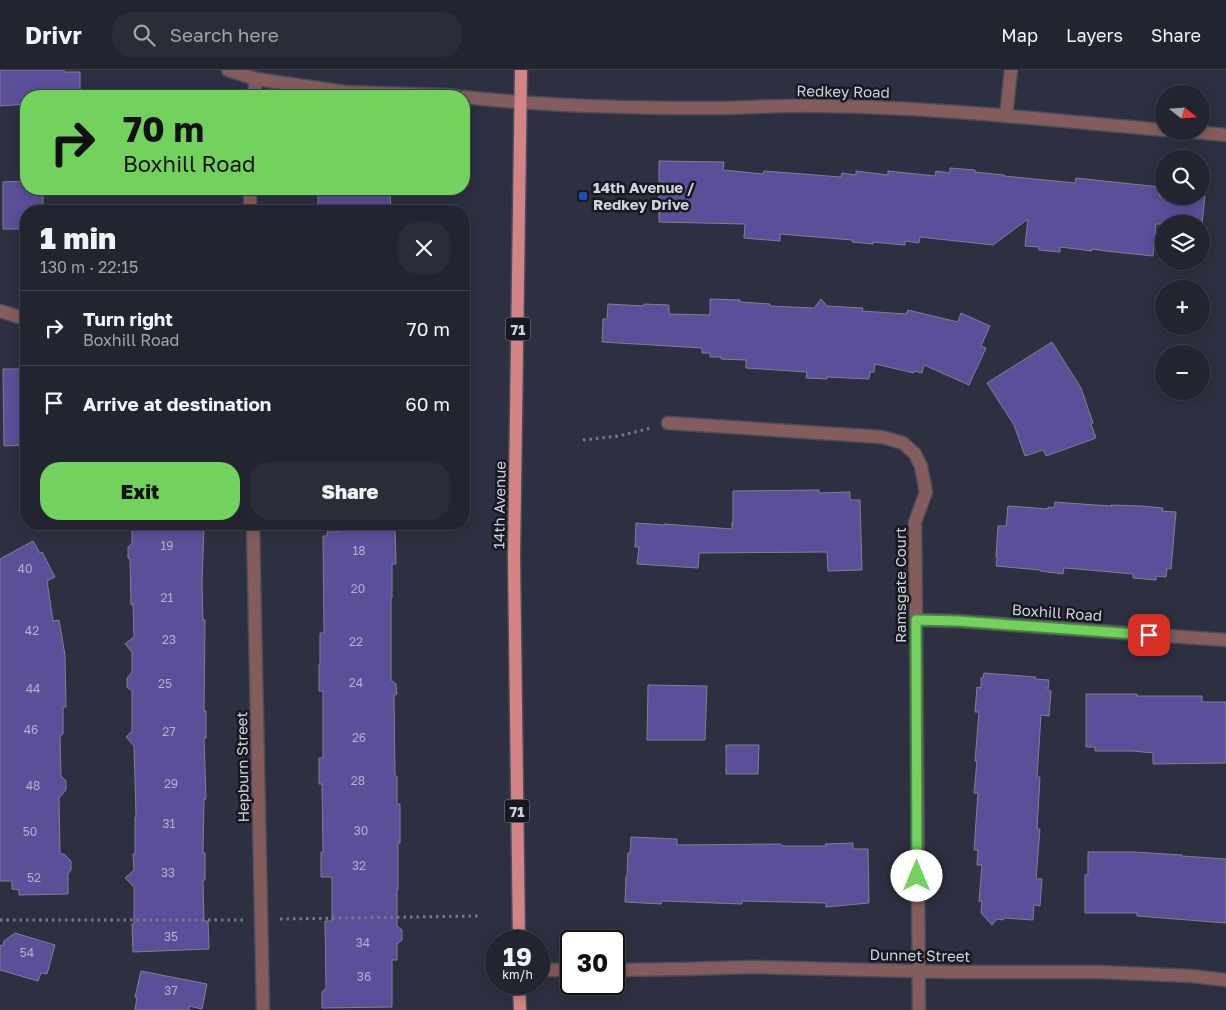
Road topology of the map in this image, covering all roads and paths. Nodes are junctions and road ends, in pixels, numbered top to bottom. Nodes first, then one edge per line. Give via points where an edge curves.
1 (228, 70) edge
2 (521, 70) edge
3 (1011, 70) edge
4 (256, 79) junction
5 (255, 90) edge
6 (331, 90) edge
7 (470, 98) edge
8 (521, 102) junction
9 (1006, 116) junction
10 (1155, 129) edge
11 (1210, 134) edge
12 (1226, 135) edge
13 (0, 311) edge
14 (20, 317) edge
15 (668, 423) joint
16 (583, 440) dead end
17 (253, 530) edge
18 (916, 620) junction
19 (1226, 640) edge
20 (519, 930) edge
21 (625, 970) edge
22 (918, 971) junction
23 (1226, 980) edge
24 (519, 995) edge
25 (263, 1010) edge
26 (520, 1010) edge
27 (919, 1010) edge

1 - 4 street
2 - 8 main road, 14th Avenue / 71
3 - 9 street
4 - 5 street
4 - 6 street
7 - 8 street, Redkey Road
8 - 9 street, Redkey Road via 699,108 906,108
8 - 20 main road, 14th Avenue / 71 via 514,556
9 - 10 street, Redkey Road
11 - 12 street
13 - 14 street
15 - 16 path via 619,436
15 - 18 street, Ramsgate Court via 882,437 902,442 915,454 921,466 926,492 915,522
17 - 25 street, Hepburn Street
18 - 19 street, Boxhill Road
18 - 22 street, Ramsgate Court
21 - 22 street, Dunnet Street via 754,967
22 - 23 street, Dunnet Street via 1099,972
22 - 27 street, Ramsgate Court
24 - 26 main road

